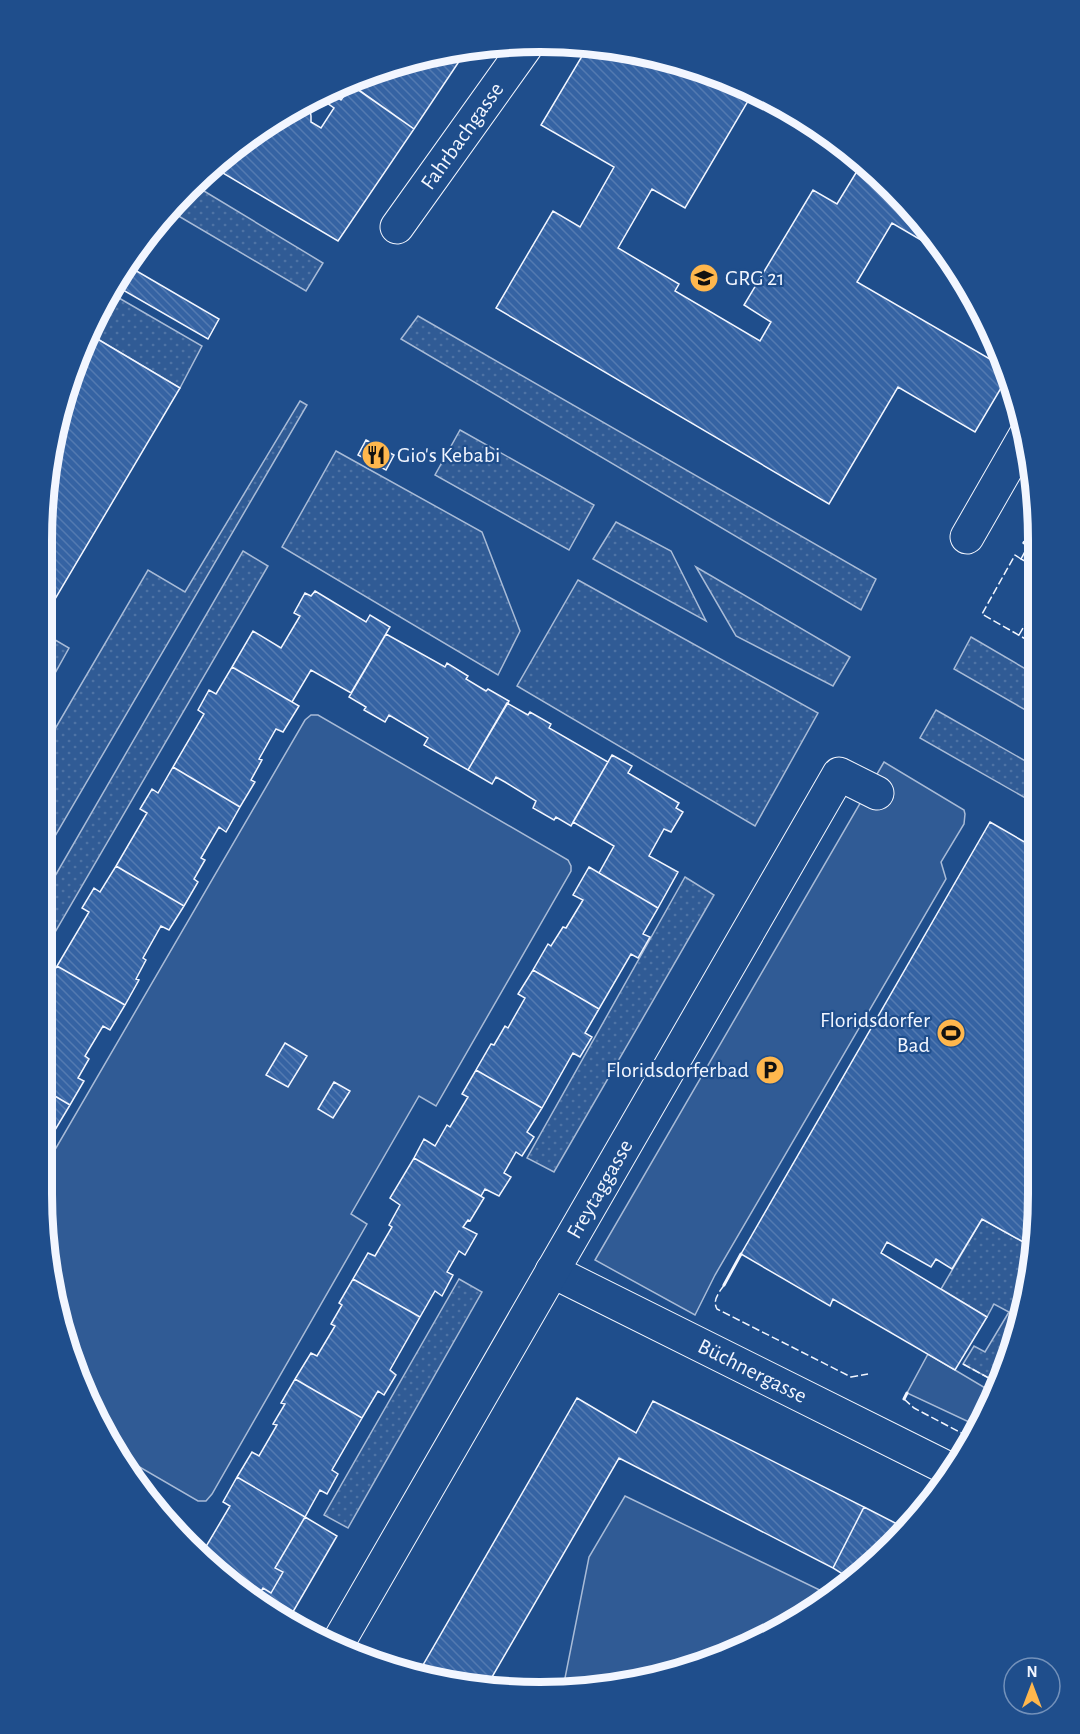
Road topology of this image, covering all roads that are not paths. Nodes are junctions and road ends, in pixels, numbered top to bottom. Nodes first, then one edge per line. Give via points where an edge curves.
1 (521, 53) edge
2 (397, 227) dead end
3 (1018, 447) edge
4 (967, 537) dead end
5 (877, 793) dead end
6 (552, 1271) junction
7 (944, 1466) edge
8 (341, 1638) edge

1 - 2 street, Fahrbachgasse
3 - 4 street
5 - 6 street, Freytaggasse via 839,774
6 - 7 street, Büchnergasse
6 - 8 street, Freytaggasse

